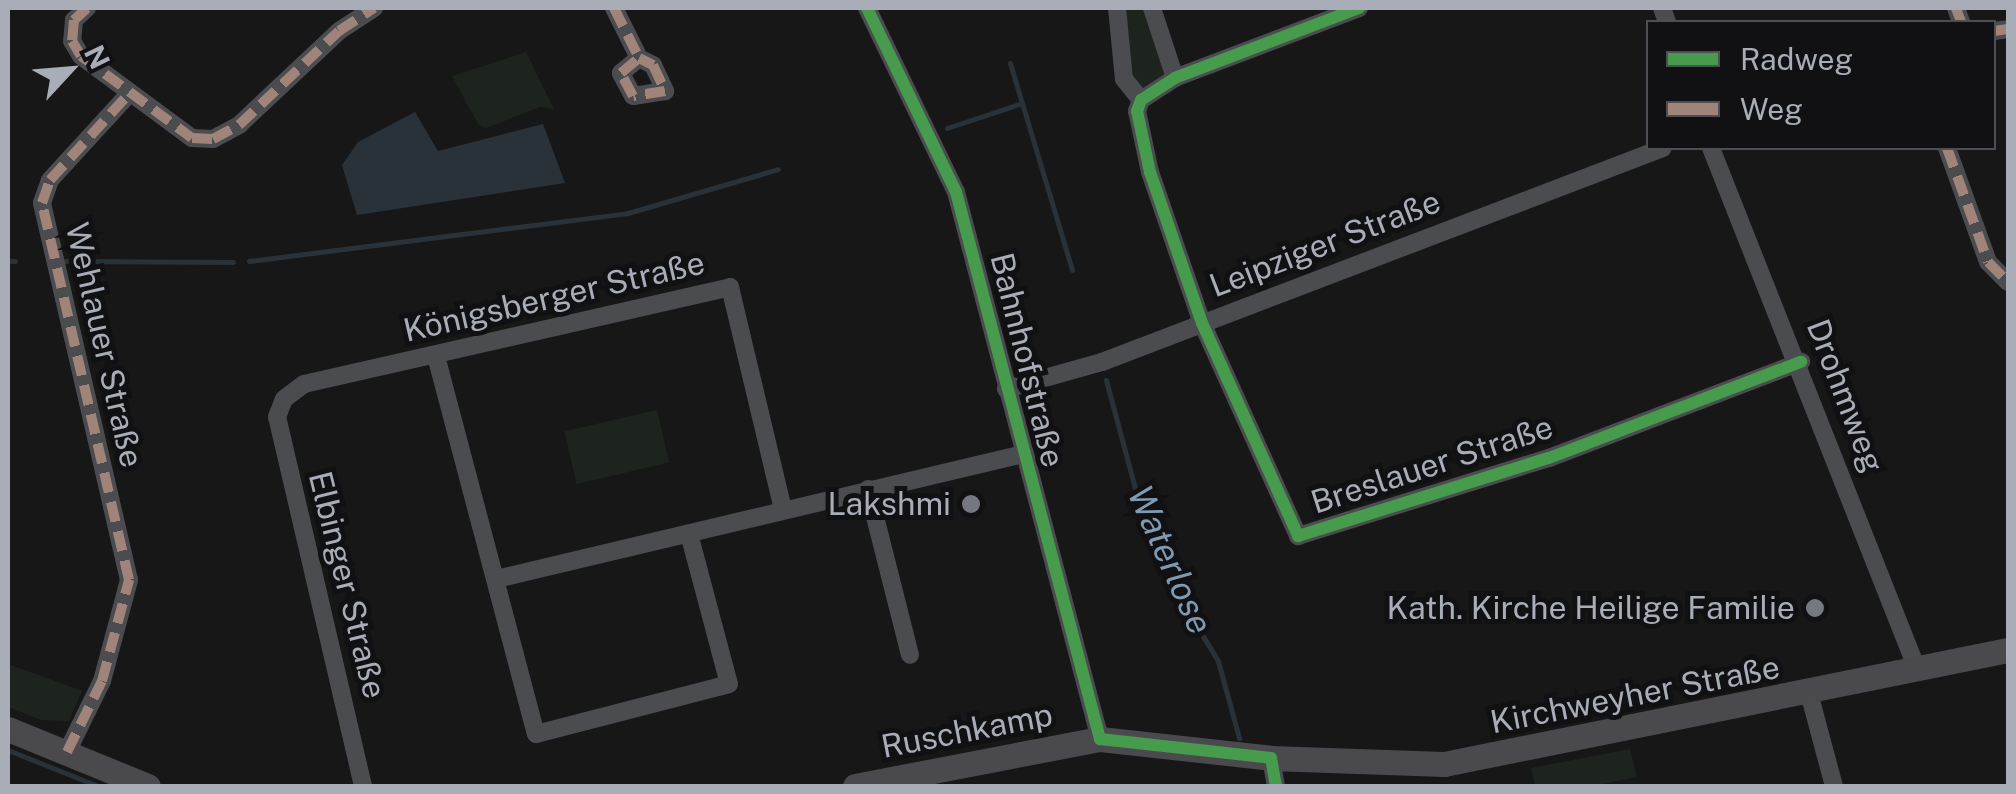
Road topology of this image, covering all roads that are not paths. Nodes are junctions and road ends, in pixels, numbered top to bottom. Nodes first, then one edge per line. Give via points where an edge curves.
1 (87, 8) edge
2 (374, 8) edge
3 (614, 8) edge
4 (866, 8) edge
5 (1117, 8) edge
6 (1152, 8) edge
7 (1359, 8) edge
8 (638, 58) dead end
9 (1176, 78) junction
10 (128, 95) junction
11 (1141, 100) junction
12 (1658, 150) edge
13 (1712, 150) edge
14 (1948, 150) edge
15 (2008, 282) edge
16 (1202, 323) junction
17 (436, 356) junction
18 (1801, 362) junction
19 (1006, 389) junction
20 (284, 400) joint
21 (1022, 454) junction
22 (868, 490) junction
23 (783, 510) junction
24 (689, 534) junction
25 (496, 579) junction
26 (2008, 650) edge
27 (910, 656) dead end
28 (1917, 669) junction
29 (1809, 694) junction
30 (8, 729) edge
31 (1100, 739) junction
32 (67, 752) junction
33 (1271, 758) junction
34 (148, 786) edge
35 (363, 786) edge
36 (855, 786) edge
37 (1276, 786) edge
38 (1834, 786) edge

1 - 10 street via 74,20 72,40
2 - 10 street via 224,135 192,138
3 - 8 street
4 - 19 street, Bahnhofstraße via 956,192
5 - 11 street via 1124,79
6 - 9 street
7 - 9 street
9 - 11 street
10 - 32 street, Wehlauer Straße via 68,158 42,203 129,580 102,681
11 - 16 street via 1137,124
12 - 16 street, Leipziger Straße
13 - 18 street, Drohmweg
14 - 15 street via 1988,262
16 - 18 street, Breslauer Straße via 1298,536 1549,458
16 - 19 street, Leipziger Straße via 1102,362
17 - 20 street, Königsberger Straße via 304,384
17 - 23 street, Königsberger Straße via 730,287
17 - 25 street
18 - 28 street, Drohmweg
19 - 21 street, Bahnhofstraße
20 - 35 street, Elbinger Straße via 278,417 284,457
21 - 22 street
21 - 31 street, Bahnhofstraße
22 - 23 street
22 - 27 street
23 - 24 street
24 - 25 street
24 - 25 street via 729,684 536,734
26 - 28 main road, Kirchweyher Straße
28 - 29 main road, Kirchweyher Straße
29 - 33 main road, Kirchweyher Straße via 1444,764
29 - 38 street
30 - 32 main road
31 - 33 main road, Ruschkamp
31 - 36 main road, Ruschkamp
32 - 34 main road
33 - 37 street

